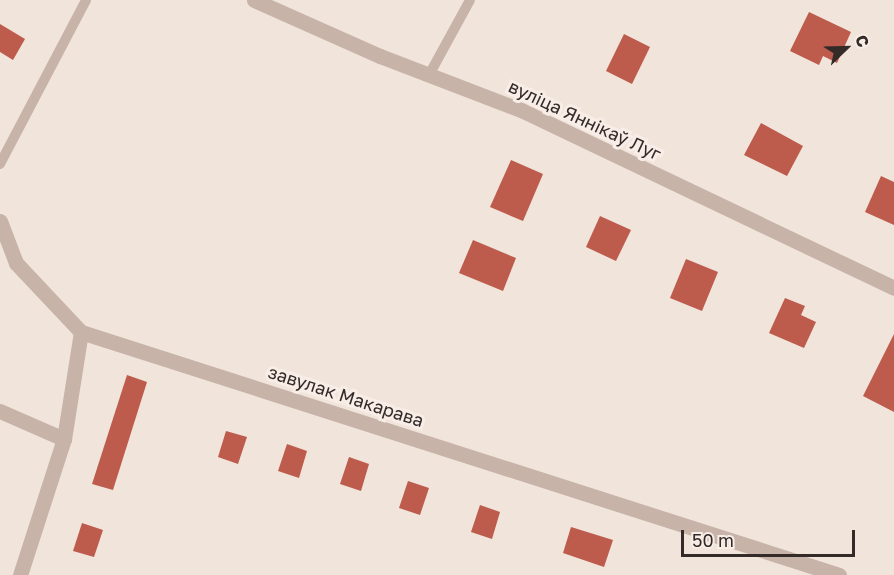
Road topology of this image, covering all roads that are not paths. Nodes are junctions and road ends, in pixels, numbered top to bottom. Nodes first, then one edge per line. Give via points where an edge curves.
1 (86, 0) edge
2 (254, 0) edge
3 (470, 0) edge
4 (429, 75) junction
5 (0, 164) edge
6 (0, 221) edge
7 (894, 288) edge
8 (81, 332) junction
9 (0, 411) edge
10 (64, 439) junction
11 (20, 575) edge
12 (839, 575) edge

1 - 5 lane
2 - 4 street, вуліца Яннікаў Луг
3 - 4 lane
4 - 7 street, вуліца Яннікаў Луг via 521,110
6 - 8 street via 16,263
8 - 10 street
8 - 12 street, завулак Макарава
9 - 10 street
10 - 11 street

